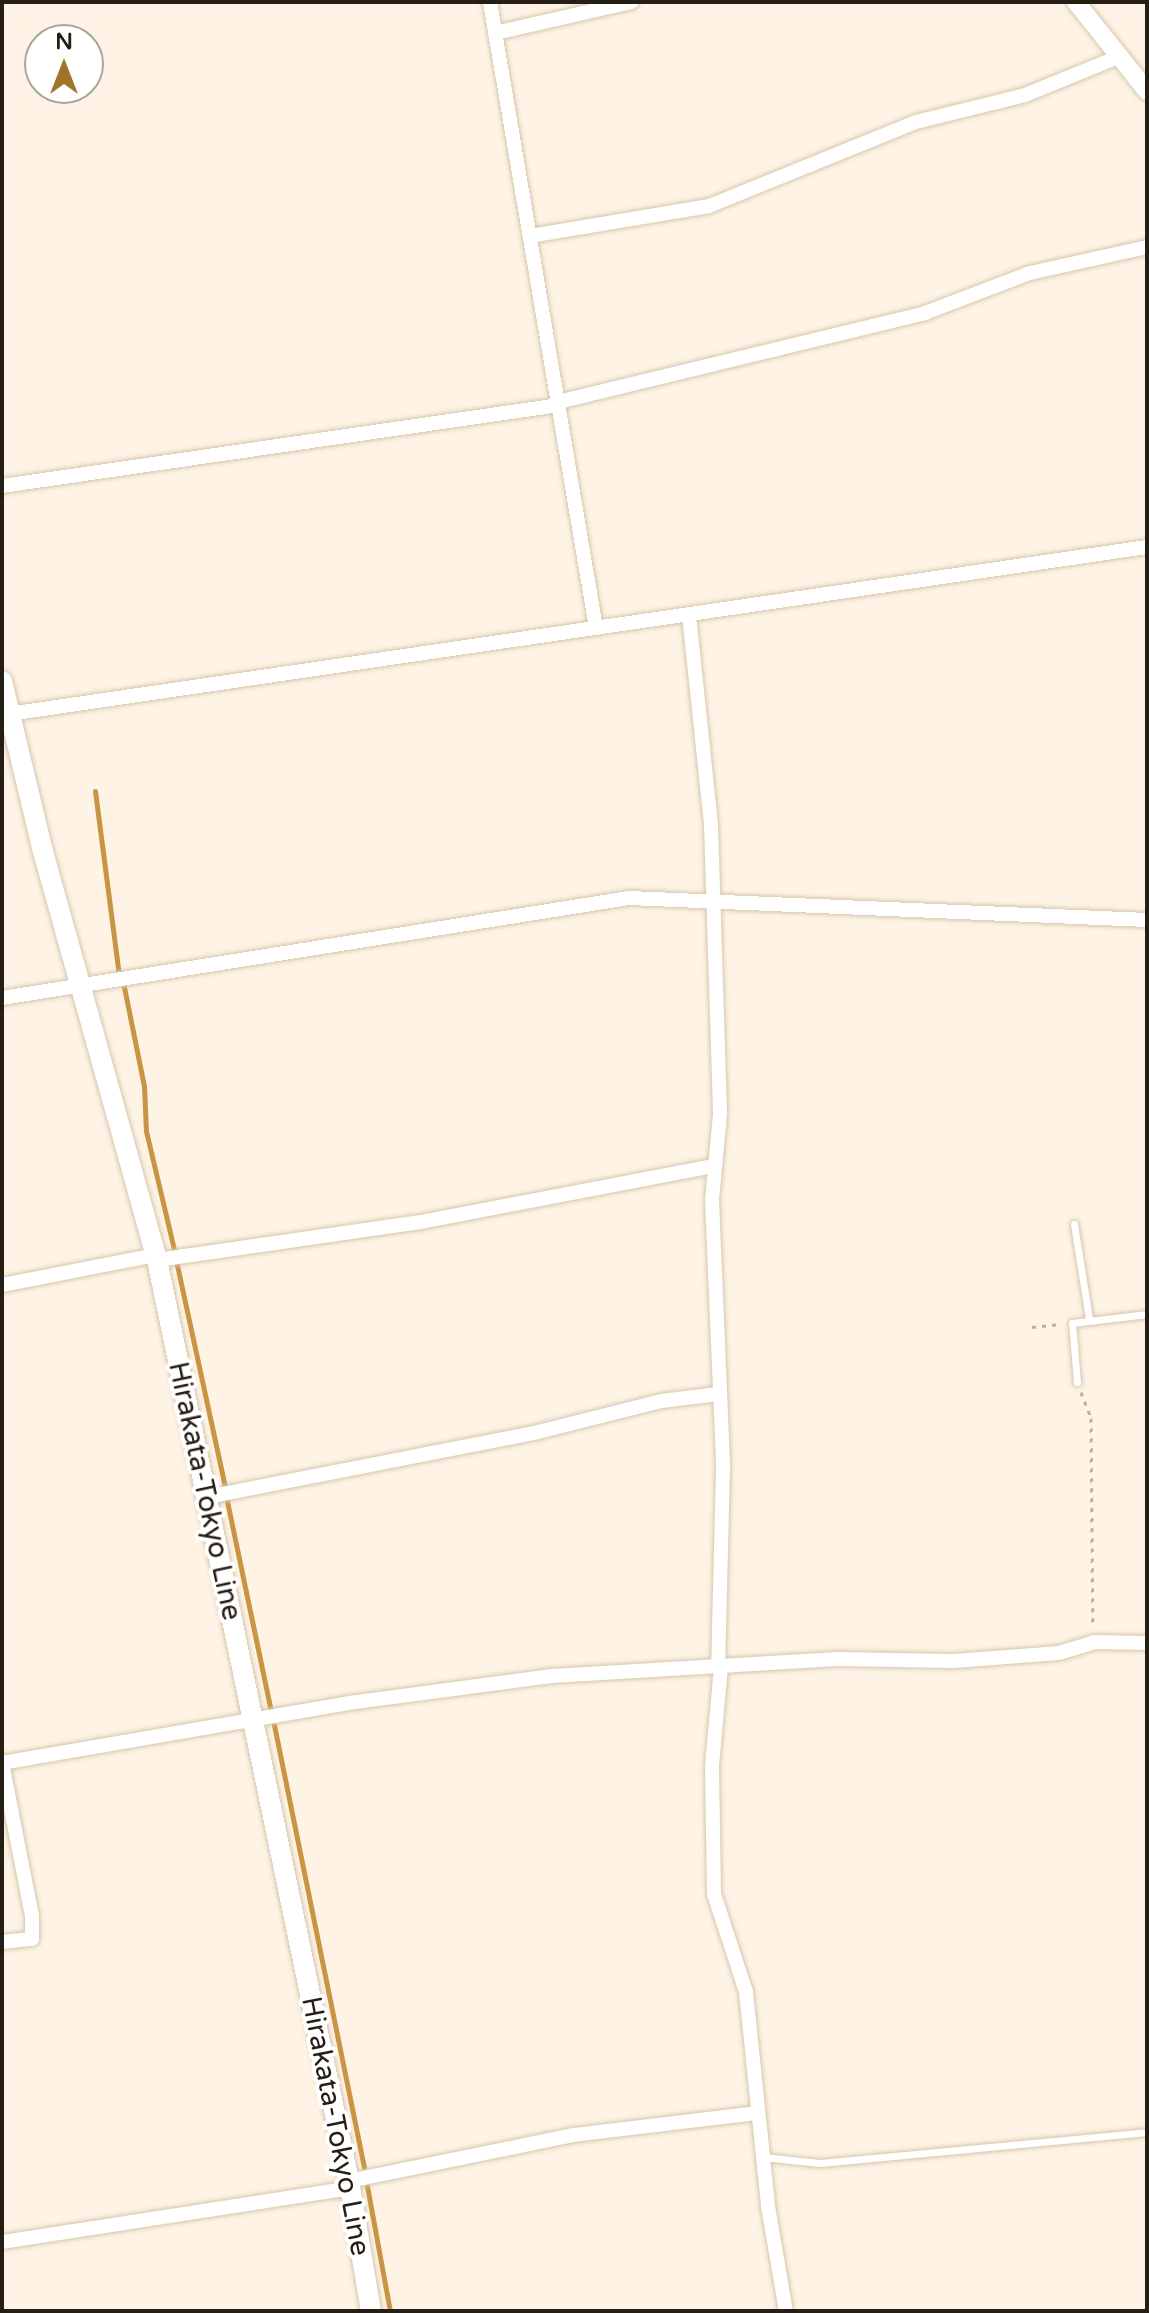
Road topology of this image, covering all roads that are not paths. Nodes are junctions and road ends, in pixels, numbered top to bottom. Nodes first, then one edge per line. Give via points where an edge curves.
1 (490, 2) edge
2 (632, 2) edge
3 (1076, 2) edge
4 (495, 33) junction
5 (1118, 57) junction
6 (1147, 91) edge
7 (530, 236) junction
8 (1147, 247) edge
9 (558, 403) junction
10 (2, 486) edge
11 (1147, 547) edge
12 (689, 615) junction
13 (596, 628) junction
14 (2, 681) edge
15 (5, 715) edge
16 (714, 901) junction
17 (1147, 920) edge
18 (82, 986) junction
19 (2, 998) edge
20 (714, 1166) junction
21 (1074, 1224) dead end
22 (157, 1258) junction
23 (2, 1285) edge
24 (1147, 1314) edge
25 (1089, 1319) junction
26 (1077, 1382) road end
27 (719, 1394) junction
28 (207, 1497) junction
29 (1147, 1643) edge
30 (720, 1667) junction
31 (252, 1720) junction
32 (2, 1942) edge
33 (758, 2113) junction
34 (1147, 2132) edge
35 (763, 2157) junction
36 (349, 2185) junction
37 (2, 2242) edge
38 (371, 2311) edge
39 (786, 2311) edge

1 - 4 street
2 - 4 street
3 - 5 street
4 - 7 street
5 - 6 street
5 - 7 street via 1025,95 916,122 709,206
7 - 9 street
8 - 9 street via 1030,273 925,313
9 - 10 street
9 - 13 street
11 - 12 street
12 - 13 street
12 - 16 street via 702,712
13 - 15 street
14 - 15 main road, Hirakata-Tokyo Line
15 - 18 main road, Hirakata-Tokyo Line
16 - 17 street
16 - 18 street via 607,900
16 - 20 street via 720,1114
18 - 19 street
18 - 22 main road, Hirakata-Tokyo Line
20 - 22 street via 415,1223
20 - 27 street
21 - 25 lane
22 - 23 street
22 - 28 main road, Hirakata-Tokyo Line
24 - 25 lane
25 - 26 lane via 1072,1323
27 - 28 street via 661,1401 538,1432
27 - 30 street
28 - 31 main road, Hirakata-Tokyo Line
29 - 30 street via 1094,1642 1059,1653 954,1661 837,1659
30 - 31 street via 552,1676
30 - 33 street via 712,1766 714,1894 746,1992
31 - 32 street via 2,1763 32,1916 32,1939
31 - 36 main road, Hirakata-Tokyo Line
33 - 35 street
33 - 36 street via 573,2135
34 - 35 lane via 820,2163
35 - 39 street
36 - 37 street
36 - 38 main road, Hirakata-Tokyo Line

